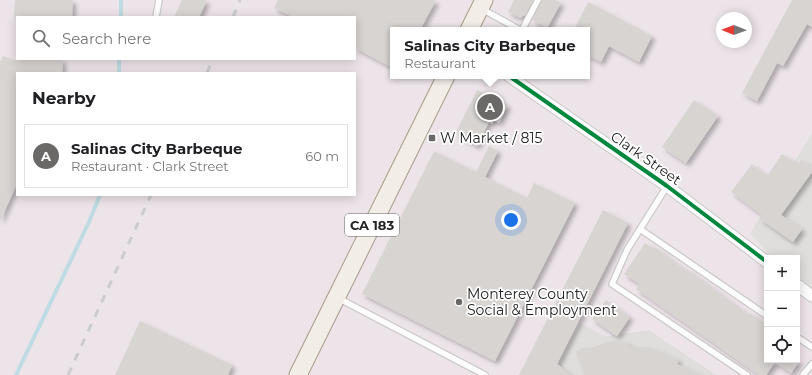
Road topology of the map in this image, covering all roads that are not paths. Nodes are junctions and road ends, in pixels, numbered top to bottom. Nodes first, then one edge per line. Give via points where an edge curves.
1 (159, 0) edge
2 (538, 0) edge
3 (482, 4) edge
4 (156, 16) edge
5 (470, 27) edge
6 (516, 27) edge
7 (523, 27) edge
8 (445, 79) edge
9 (513, 79) edge
10 (668, 186) junction
11 (640, 229) junction
12 (764, 260) edge
13 (800, 287) edge
14 (812, 296) edge
15 (336, 297) junction
16 (764, 314) edge
17 (800, 339) edge
18 (812, 347) edge
19 (812, 364) edge
20 (298, 375) edge
21 (485, 375) edge
22 (748, 375) edge
23 (803, 375) edge

1 - 4 lane
2 - 7 lane
3 - 5 main road
3 - 6 lane
8 - 15 main road, CA 183
9 - 10 street, Clark Street
10 - 11 lane
10 - 12 street, Clark Street
11 - 16 lane
11 - 22 lane via 627,250 612,284
13 - 14 street
15 - 20 main road, CA 183
15 - 21 lane
17 - 18 lane
19 - 23 lane

